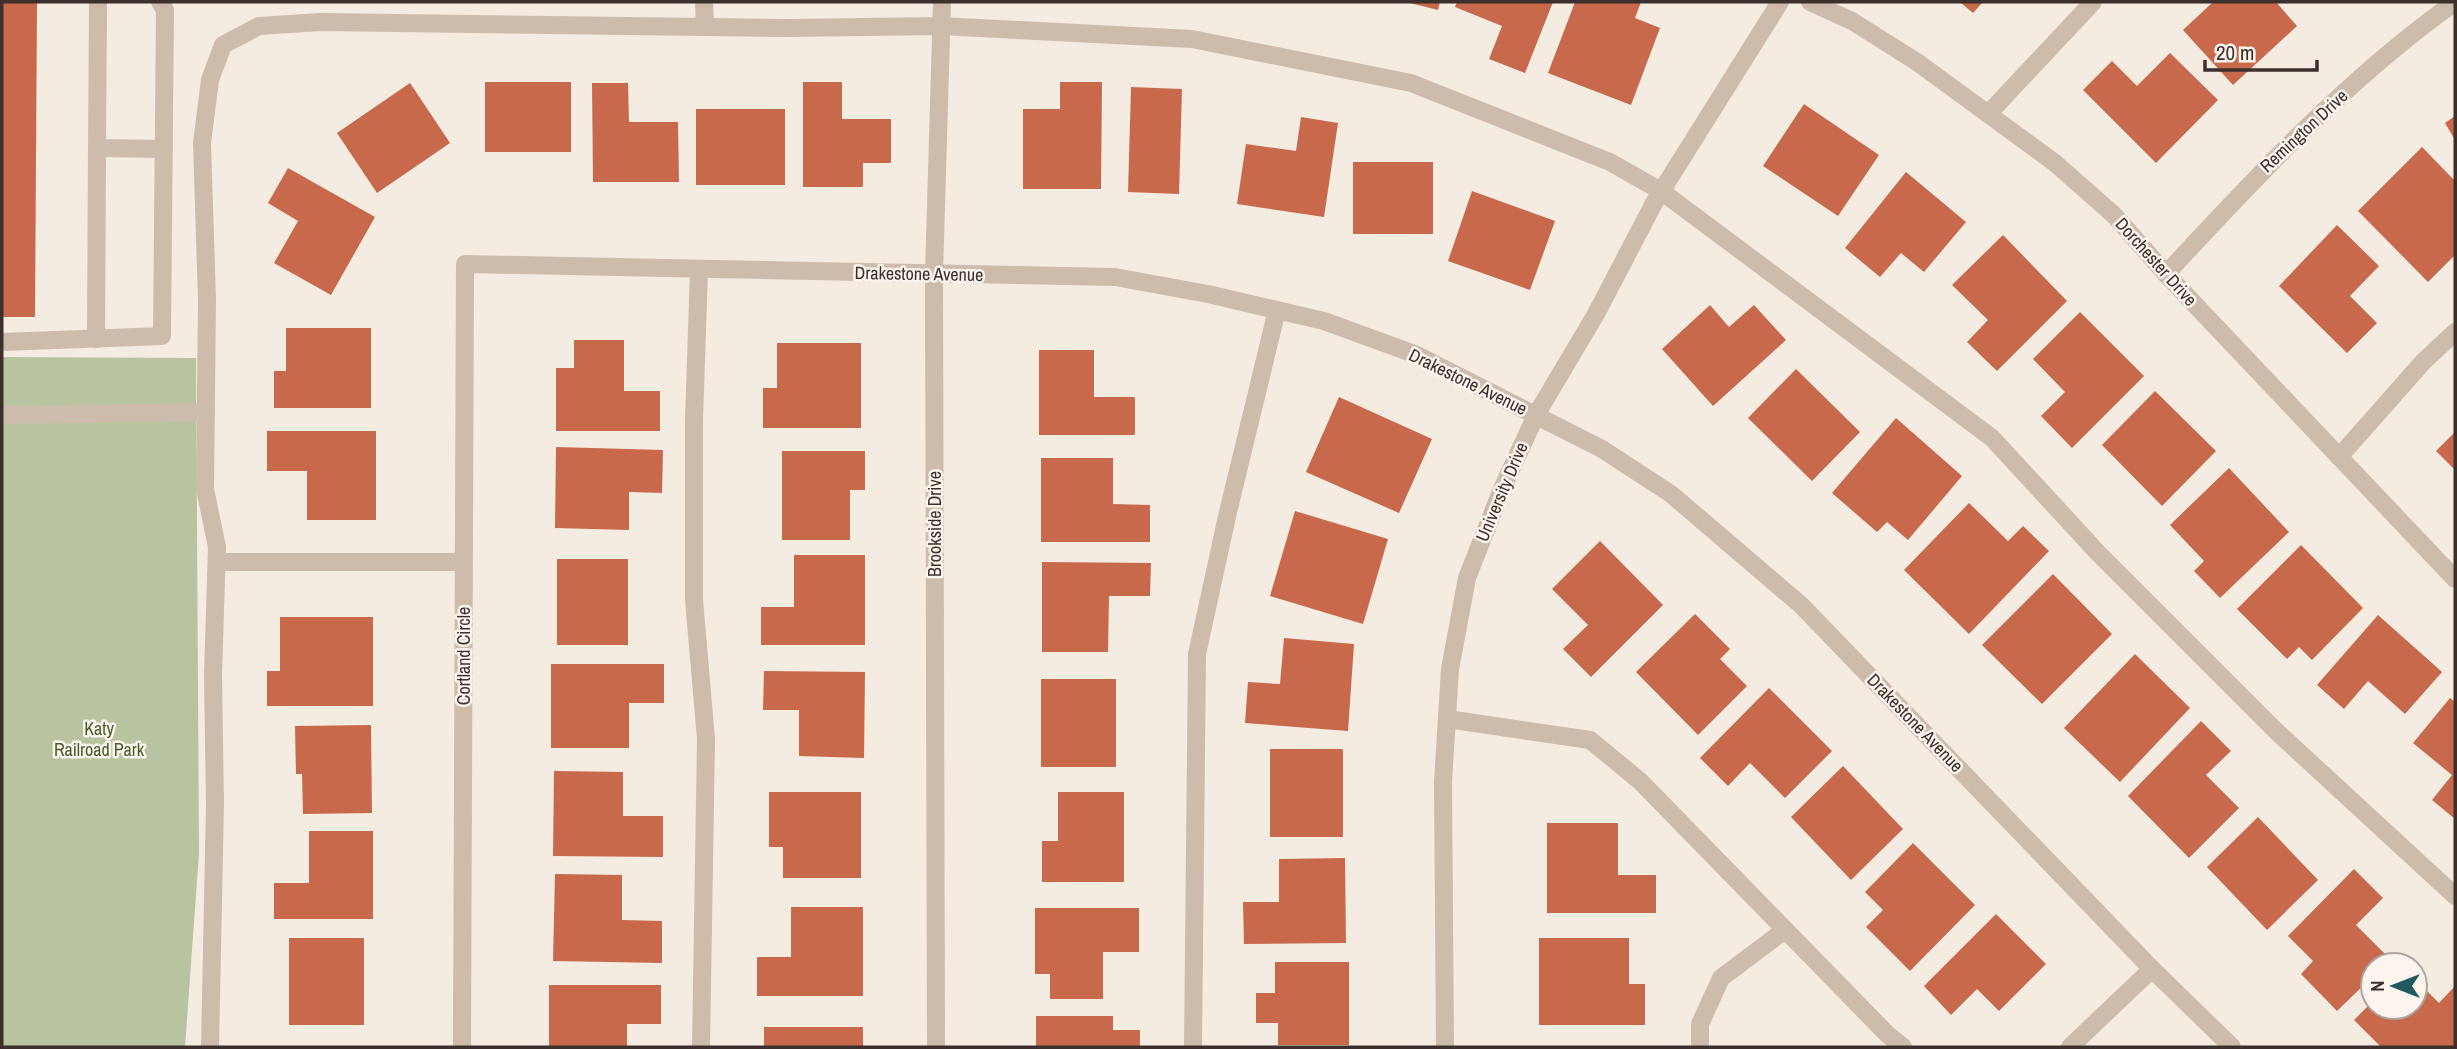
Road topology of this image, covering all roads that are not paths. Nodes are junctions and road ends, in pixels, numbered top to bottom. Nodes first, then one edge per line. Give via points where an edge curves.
1 (98, 2) edge
2 (160, 2) edge
3 (704, 2) edge
4 (942, 2) edge
5 (1780, 2) edge
6 (1810, 2) edge
7 (2093, 2) edge
8 (2455, 2) edge
9 (705, 26) junction
10 (941, 26) junction
11 (1988, 114) junction
12 (97, 148) junction
13 (164, 149) junction
14 (1661, 191) junction
15 (465, 264) joint
16 (699, 270) junction
17 (934, 274) junction
18 (2166, 274) junction
19 (1277, 310) junction
20 (2455, 332) edge
21 (96, 339) junction
22 (2, 342) edge
23 (205, 412) junction
24 (2, 415) edge
25 (1536, 415) junction
26 (2339, 457) junction
27 (217, 562) junction
28 (464, 562) junction
29 (2455, 579) edge
30 (1447, 719) junction
31 (2455, 896) edge
32 (1785, 930) junction
33 (2152, 969) junction
34 (210, 1047) edge
35 (463, 1047) edge
36 (701, 1047) edge
37 (936, 1047) edge
38 (1193, 1047) edge
39 (1445, 1047) edge
40 (1700, 1047) edge
41 (1903, 1047) edge
42 (2070, 1047) edge
43 (2232, 1047) edge

1 - 12 street
2 - 13 street via 165,10
3 - 9 street
4 - 10 street, Brookside Drive
5 - 14 street, University Drive
6 - 11 street, Dorchester Drive via 1852,21
7 - 11 street
8 - 18 street, Remington Drive via 2408,35 2263,169
9 - 10 street
9 - 23 street via 321,22 259,26 223,45 211,80 202,143
10 - 14 street via 1192,38 1411,83 1610,162
10 - 17 street, Brookside Drive
11 - 18 street, Dorchester Drive via 2055,163 2114,215
12 - 13 street
12 - 21 street
13 - 21 street via 162,336
14 - 25 street, University Drive
14 - 31 street via 1992,438 2274,730
15 - 16 street, Drakestone Avenue
15 - 28 street, Cortland Circle
16 - 17 street, Drakestone Avenue
16 - 36 street via 694,600 706,739
17 - 19 street, Drakestone Avenue via 1115,277
17 - 37 street, Brookside Drive
18 - 26 street, Dorchester Drive
19 - 25 street, Drakestone Avenue via 1324,321 1417,355
19 - 38 street via 1197,654
20 - 26 street
21 - 22 street
23 - 24 street
23 - 27 street via 205,489
25 - 30 street, University Drive via 1467,578 1450,668
25 - 33 street, Drakestone Avenue via 1602,449 1671,494 1801,605
26 - 29 street, Dorchester Drive
27 - 28 street
27 - 34 street
28 - 35 street, Cortland Circle
30 - 32 street via 1590,740 1640,781
30 - 39 street, University Drive via 1443,782
32 - 40 street via 1721,978 1700,1024
32 - 41 street
33 - 42 street
33 - 43 street, Drakestone Avenue

